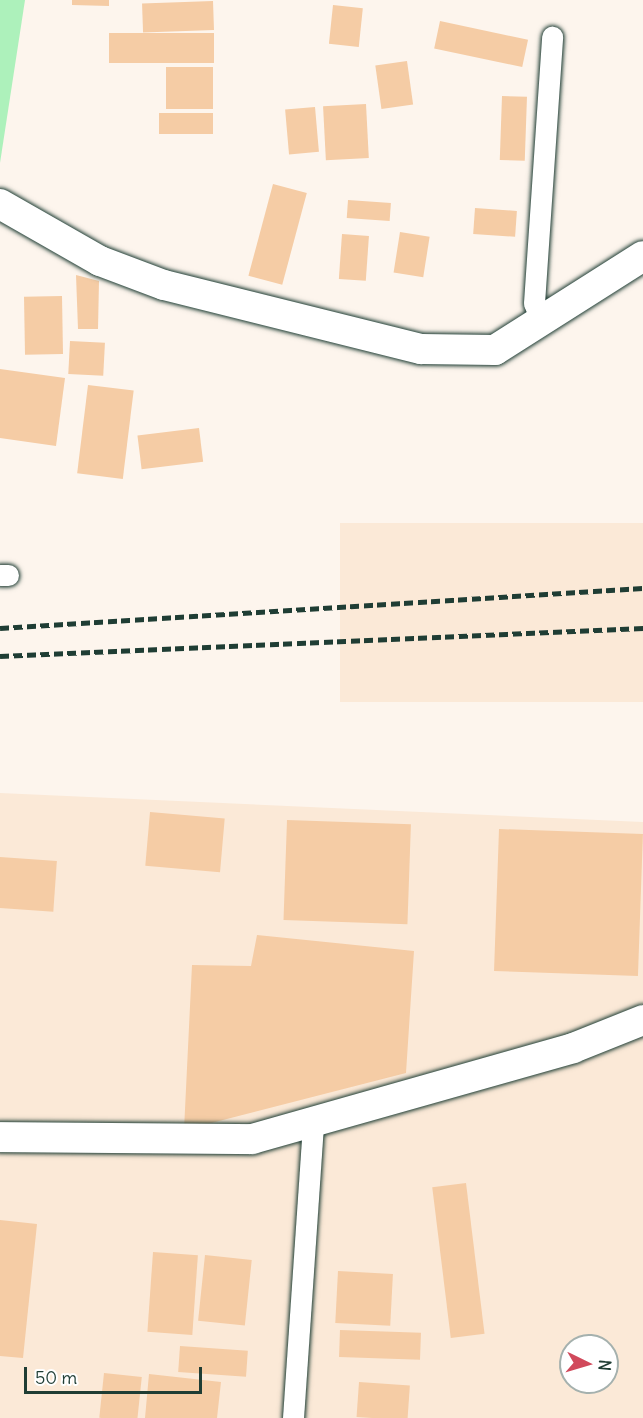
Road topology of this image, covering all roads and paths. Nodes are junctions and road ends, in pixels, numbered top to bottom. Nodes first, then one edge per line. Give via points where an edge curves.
1 (552, 37) dead end
2 (0, 204) edge
3 (643, 256) edge
4 (541, 321) junction
5 (643, 1020) edge
6 (313, 1122) junction
7 (0, 1137) edge
8 (293, 1418) edge

1 - 4 street via 534,303
2 - 4 street via 100,261 164,285 421,349 495,350
3 - 4 street
5 - 6 street via 573,1048
6 - 7 street via 252,1139
6 - 8 street

